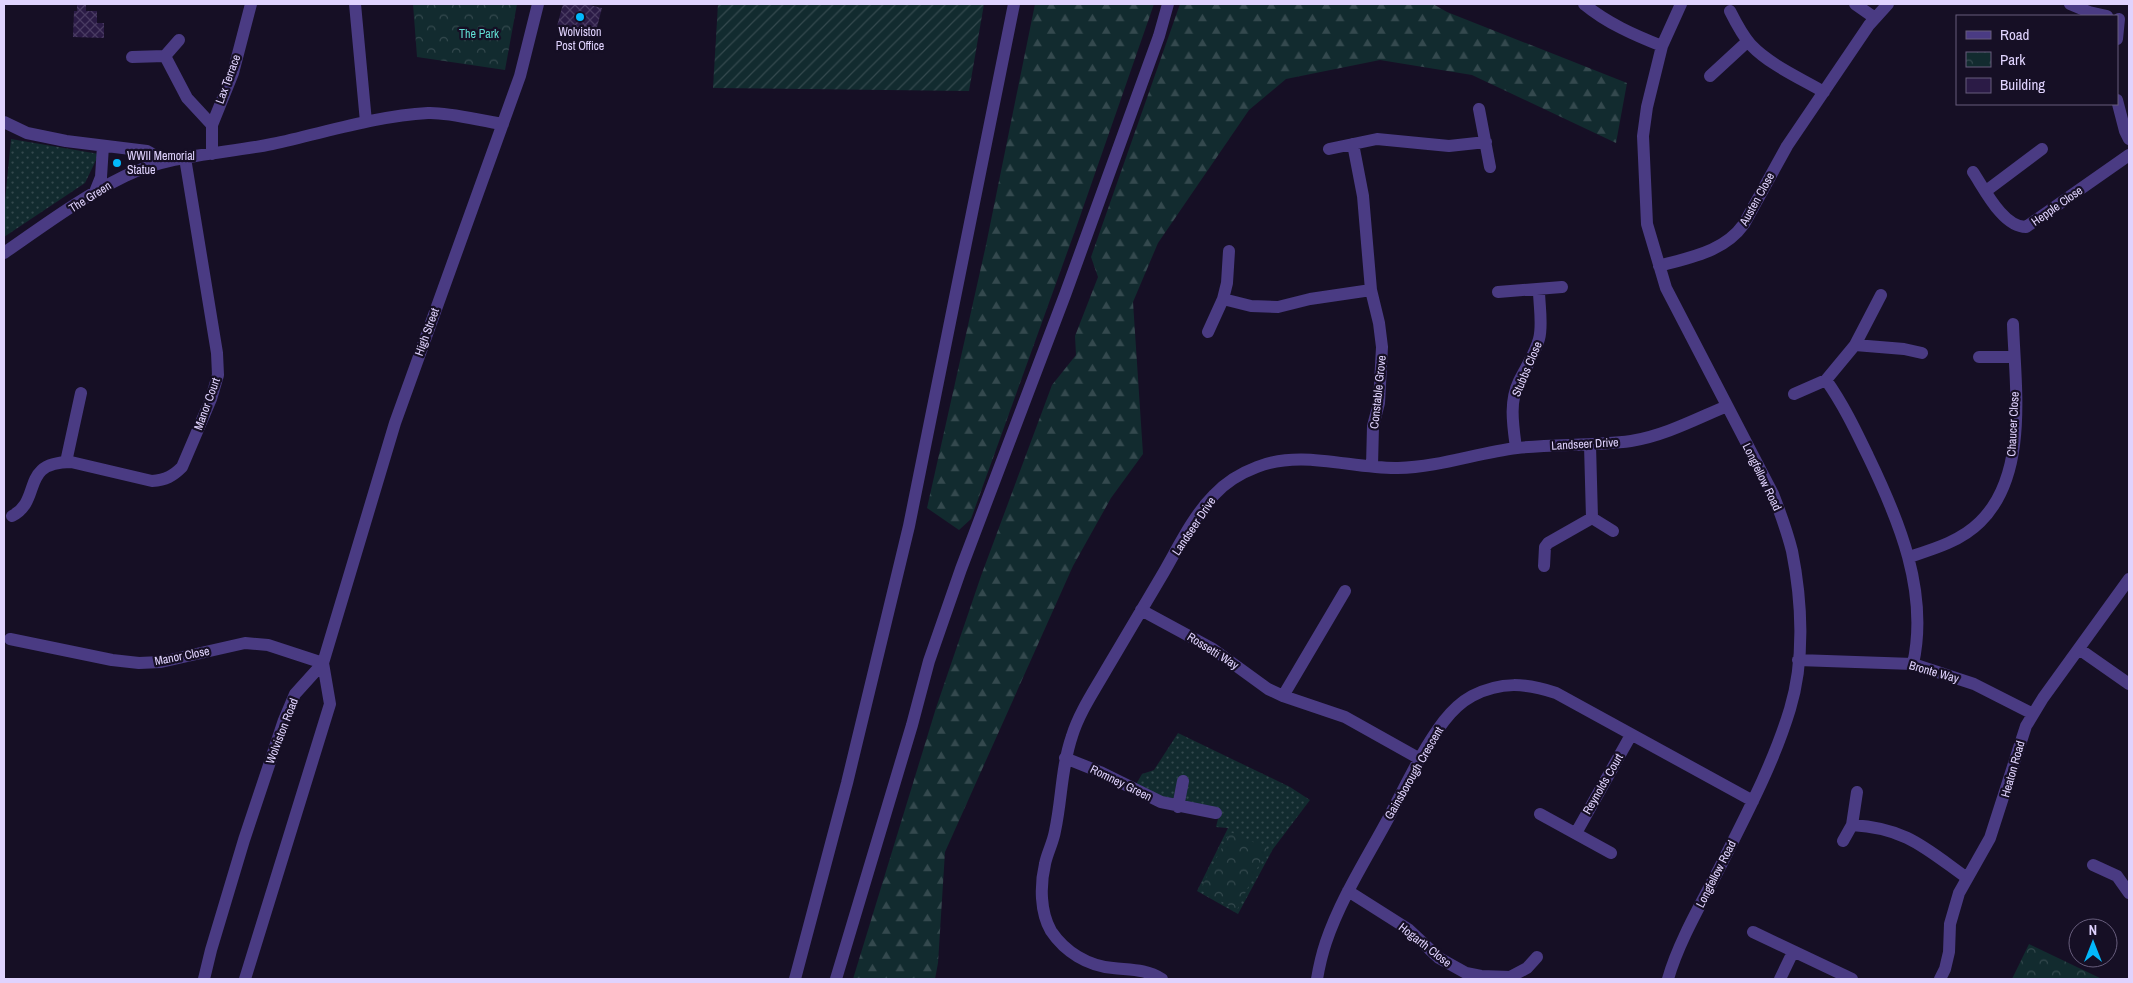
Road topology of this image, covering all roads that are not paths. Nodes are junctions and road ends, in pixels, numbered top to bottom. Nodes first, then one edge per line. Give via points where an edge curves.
1 (251, 4) edge
2 (355, 4) edge
3 (538, 4) edge
4 (1014, 4) edge
5 (1168, 4) edge
6 (1584, 4) edge
7 (1682, 4) edge
8 (1855, 4) edge
9 (1888, 4) edge
10 (2070, 4) edge
11 (1730, 11) dead end
12 (2104, 15) edge
13 (1875, 18) junction
14 (179, 40) dead end
15 (1748, 41) junction
16 (1662, 46) junction
17 (165, 56) junction
18 (132, 57) dead end
19 (1710, 76) dead end
20 (1824, 92) junction
21 (2118, 104) edge
22 (1479, 109) dead end
23 (4, 122) edge
24 (366, 122) junction
25 (503, 124) junction
26 (212, 125) junction
27 (2129, 139) edge
28 (1486, 142) junction
29 (1353, 144) junction
30 (103, 146) junction
31 (1329, 149) dead end
32 (2042, 149) dead end
33 (212, 154) junction
34 (2129, 155) edge
35 (185, 158) junction
36 (165, 161) junction
37 (1490, 167) dead end
38 (1973, 172) dead end
39 (1986, 191) junction
40 (95, 192) junction
41 (1229, 250) dead end
42 (4, 253) edge
43 (1659, 266) junction
44 (1562, 287) dead end
45 (1371, 290) junction
46 (1539, 290) junction
47 (1498, 292) dead end
48 (1881, 295) dead end
49 (1223, 299) junction
50 (2013, 324) dead end
51 (1208, 332) dead end
52 (1854, 345) junction
53 (1922, 353) dead end
54 (1979, 357) dead end
55 (2014, 357) junction
56 (1826, 380) junction
57 (82, 393) dead end
58 (1794, 394) dead end
59 (1727, 406) junction
60 (1590, 445) junction
61 (1516, 448) junction
62 (66, 462) junction
63 (1372, 466) junction
64 (12, 516) dead end
65 (1592, 518) junction
66 (1613, 531) dead end
67 (1909, 558) junction
68 (1544, 566) dead end
69 (2129, 579) edge
70 (1344, 591) dead end
71 (1141, 610) junction
72 (10, 639) dead end
73 (2079, 649) junction
74 (1798, 660) junction
75 (323, 663) junction
76 (1912, 664) junction
77 (2129, 684) edge
78 (1283, 696) junction
79 (2033, 714) junction
80 (1631, 735) junction
81 (1065, 758) junction
82 (1420, 760) junction
83 (1183, 781) dead end
84 (1857, 792) dead end
85 (1753, 801) junction
86 (1178, 807) junction
87 (1216, 813) dead end
88 (1540, 814) dead end
89 (1852, 824) junction
90 (1576, 833) junction
91 (1843, 841) dead end
92 (1611, 853) dead end
93 (2093, 865) dead end
94 (1967, 878) junction
95 (1348, 891) junction
96 (2129, 892) edge
97 (1753, 932) dead end
98 (1794, 952) junction
99 (1538, 957) dead end
100 (1511, 978) edge
101 (204, 979) edge
102 (245, 979) edge
103 (795, 979) edge
104 (836, 979) edge
105 (1162, 979) edge
106 (1317, 979) edge
107 (1668, 979) edge
108 (1780, 979) edge
109 (1852, 979) edge
110 (1940, 979) edge

1 - 26 street, Lax Terrace via 233,73
2 - 24 street
3 - 25 street, High Street via 520,76
4 - 103 street via 909,526 847,784
5 - 104 street via 1075,268 929,661
6 - 16 street via 1628,32
7 - 16 street, Longfellow Road
8 - 13 street
9 - 13 street, Austen Close
10 - 12 street
11 - 15 street
13 - 20 street, Austen Close
14 - 17 street
15 - 19 street
15 - 20 street via 1764,56
16 - 43 street, Longfellow Road via 1652,78 1643,136 1647,224
17 - 18 street
17 - 26 street via 187,98
20 - 43 street, Austen Close via 1787,146 1736,235 1722,246 1703,254
21 - 27 street
22 - 28 street
23 - 30 street via 26,133
24 - 25 street, The Green via 430,113
24 - 33 street, The Green
25 - 75 street, High Street via 395,423
26 - 33 street, Lax Terrace
28 - 29 street via 1449,146 1384,139
28 - 37 street
29 - 31 street
29 - 45 street, Constable Grove via 1363,196
30 - 36 street via 147,151
30 - 40 street via 102,172
32 - 39 street
33 - 35 street, The Green
34 - 39 street, Hepple Close via 2026,227 2012,224
35 - 36 street, The Green
35 - 62 street, Manor Court via 217,353 218,375 211,399 182,467 164,480 140,480
36 - 40 street, The Green
38 - 39 street, Hepple Close
40 - 42 street, The Green
41 - 49 street
43 - 59 street, Longfellow Road via 1666,288
44 - 46 street
45 - 49 street via 1278,307 1251,306
45 - 63 street, Constable Grove via 1379,323 1382,364
46 - 47 street
46 - 61 street, Stubbs Close via 1540,337 1513,398
48 - 52 street
49 - 51 street
50 - 55 street, Chaucer Close
52 - 53 street
52 - 56 street
54 - 55 street
55 - 67 street, Chaucer Close via 2016,419 2013,456 2003,490 1980,523 1964,535
56 - 58 street
56 - 67 street via 1843,404 1880,482
57 - 62 street
59 - 60 street, Landseer Drive via 1651,436
59 - 74 street, Longfellow Road via 1772,494 1792,551 1799,600
60 - 61 street, Landseer Drive
60 - 65 street
61 - 63 street, Landseer Drive via 1426,465
62 - 64 street via 47,466 39,472 26,505
63 - 71 street, Landseer Drive via 1308,459 1284,460 1258,466 1235,478 1214,495 1198,515
65 - 66 street
65 - 68 street via 1548,542
67 - 76 street via 1918,626
69 - 73 street, Heaton Road
70 - 78 street
71 - 78 street, Rossetti Way via 1213,649 1268,689
71 - 81 street, Landseer Drive via 1082,712
72 - 75 street, Manor Close via 139,663 161,662 245,643 268,645
73 - 77 street
73 - 79 street, Heaton Road
74 - 76 street, Bronte Way
74 - 85 street, Longfellow Road via 1791,708
75 - 101 street, Wolviston Road via 295,694 284,720 238,859
75 - 102 street via 330,704
76 - 79 street, Bronte Way via 1974,684
78 - 82 street, Rossetti Way via 1345,717
79 - 94 street, Heaton Road via 2014,758 1998,819
80 - 82 street, Gainsborough Crescent via 1556,693 1534,686 1511,685 1490,688 1470,696 1443,722
80 - 85 street, Gainsborough Crescent
80 - 90 street, Reynolds Court
81 - 86 street, Romney Green
81 - 105 street, Landseer Drive via 1059,814 1042,884 1046,919 1061,943 1080,958 1094,965 1136,969
82 - 95 street, Gainsborough Crescent
83 - 86 street
84 - 89 street
85 - 107 street, Longfellow Road via 1699,907
86 - 87 street, Romney Green
88 - 90 street
89 - 91 street
89 - 94 street via 1883,829 1911,839
90 - 92 street
93 - 96 street via 2117,876
94 - 110 street, Heaton Road via 1950,924 1949,952
95 - 100 street, Hogarth Close via 1408,930 1452,967 1481,976
95 - 106 street, Gainsborough Crescent via 1326,941
97 - 98 street
98 - 108 street
98 - 109 street
99 - 100 street, Hogarth Close

